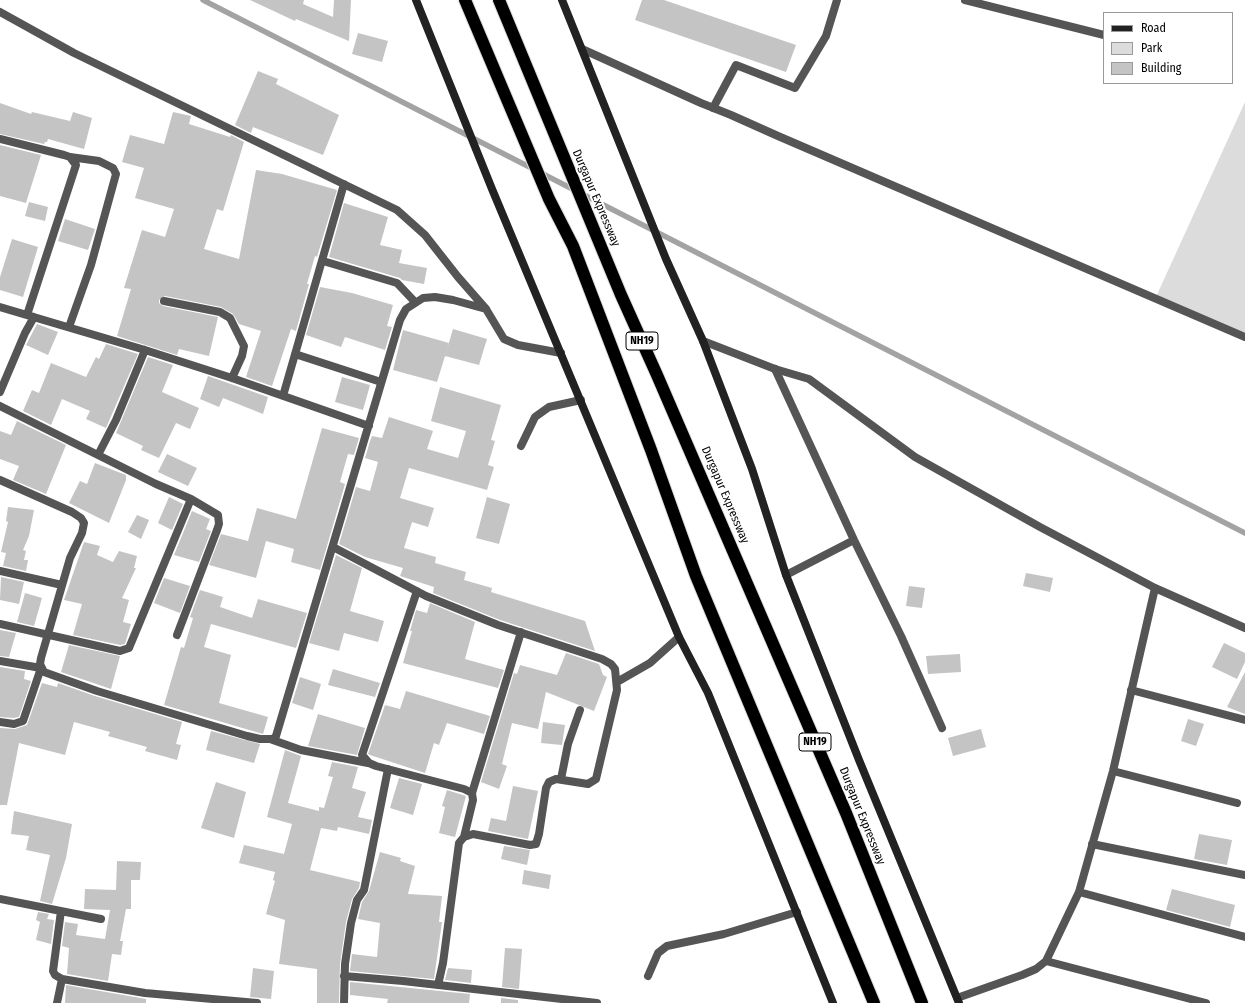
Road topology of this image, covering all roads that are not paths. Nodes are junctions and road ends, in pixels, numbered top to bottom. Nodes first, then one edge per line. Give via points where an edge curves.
1 (416, 0) edge
2 (465, 0) edge
3 (499, 0) edge
4 (562, 0) edge
5 (837, 0) edge
6 (965, 0) edge
7 (0, 12) edge
8 (1103, 35) edge
9 (582, 49) junction
10 (713, 108) junction
11 (0, 139) edge
12 (70, 157) junction
13 (344, 184) junction
14 (323, 261) junction
15 (164, 301) dead end
16 (415, 302) junction
17 (0, 308) edge
18 (486, 308) junction
19 (31, 316) junction
20 (69, 327) junction
21 (1245, 337) edge
22 (703, 341) junction
23 (145, 350) junction
24 (561, 353) junction
25 (295, 354) junction
26 (775, 369) junction
27 (232, 378) junction
28 (381, 382) junction
29 (1, 387) edge
30 (283, 396) junction
31 (581, 400) junction
32 (0, 406) edge
33 (369, 426) junction
34 (520, 446) dead end
35 (98, 455) junction
36 (0, 480) edge
37 (191, 499) junction
38 (854, 540) junction
39 (333, 547) junction
40 (0, 571) edge
41 (786, 575) junction
42 (62, 585) junction
43 (1155, 588) junction
44 (417, 591) junction
45 (0, 624) edge
46 (1245, 628) edge
47 (521, 632) junction
48 (48, 634) junction
49 (177, 636) dead end
50 (679, 637) junction
51 (0, 661) edge
52 (41, 668) junction
53 (617, 682) junction
54 (1131, 690) junction
55 (580, 710) dead end
56 (1245, 720) edge
57 (0, 722) edge
58 (942, 728) dead end
59 (270, 739) junction
60 (369, 763) junction
61 (388, 769) junction
62 (1113, 770) junction
63 (561, 779) junction
64 (472, 793) junction
65 (1237, 803) dead end
66 (464, 837) junction
67 (1092, 844) junction
68 (1245, 875) edge
69 (1079, 892) junction
70 (0, 899) edge
71 (60, 911) junction
72 (797, 912) junction
73 (101, 919) dead end
74 (1245, 937) edge
75 (1046, 961) junction
76 (344, 976) junction
77 (648, 976) dead end
78 (62, 979) junction
79 (438, 985) junction
80 (958, 1000) edge
81 (57, 1003) edge
82 (257, 1003) edge
83 (344, 1003) edge
84 (597, 1003) edge
85 (833, 1003) edge
86 (874, 1003) edge
87 (922, 1003) edge
88 (1206, 1003) edge

1 - 24 street
2 - 86 highway, NH19 via 549,199 573,246 696,576
3 - 87 highway, Durgapur Expressway / NH19 via 621,295 846,812
4 - 9 street
5 - 10 street via 826,36 795,88 736,65
6 - 8 street
7 - 13 street via 74,53
9 - 10 street
9 - 22 street via 666,259
10 - 21 street
11 - 12 street
12 - 19 street via 76,165
12 - 20 street via 99,161 113,168 116,174 91,265
13 - 14 street
13 - 18 street via 397,210 413,222
14 - 16 street via 397,283
14 - 25 street
15 - 27 street via 220,312 230,318 244,346
16 - 18 street via 435,297
16 - 28 street via 406,309 400,320
17 - 19 street
18 - 24 street via 500,334 508,342
19 - 20 street
19 - 29 street
20 - 23 street
22 - 26 street
22 - 41 street via 752,469
23 - 27 street
23 - 35 street via 116,420
24 - 31 street
25 - 28 street
25 - 30 street
26 - 38 street
26 - 43 street via 809,379 915,457
27 - 30 street
28 - 33 street
30 - 33 street
31 - 34 street via 548,407 534,417
31 - 50 street
32 - 35 street
33 - 39 street
35 - 37 street
36 - 42 street via 72,512 84,522
37 - 48 street via 129,648 120,650
37 - 49 street via 218,515 219,524
38 - 41 street
38 - 58 street
39 - 44 street
39 - 59 street via 276,736
40 - 42 street
41 - 80 street
42 - 48 street
43 - 46 street
43 - 54 street
44 - 47 street
44 - 60 street via 364,745 362,756
45 - 48 street
47 - 53 street via 606,660 615,669
47 - 64 street
48 - 52 street
50 - 53 street via 650,663
50 - 72 street via 708,692
51 - 52 street
52 - 57 street via 23,721 14,724
52 - 59 street via 46,674 91,689 247,736
53 - 63 street via 596,779 588,784
54 - 56 street
54 - 62 street
55 - 63 street via 568,744
59 - 60 street via 301,750
60 - 61 street
61 - 64 street
61 - 76 street via 364,890 357,900 351,923
62 - 65 street
62 - 67 street
63 - 66 street via 552,780 546,788 540,834 536,844 478,835
64 - 66 street via 473,800
66 - 79 street via 458,848
67 - 68 street
67 - 69 street
69 - 74 street
69 - 75 street
70 - 71 street
71 - 73 street
71 - 78 street via 53,971
72 - 77 street via 724,934 667,946 658,953
72 - 85 street
75 - 80 street via 1036,969
75 - 88 street
76 - 79 street
76 - 83 street
78 - 81 street
78 - 82 street via 145,992
79 - 84 street

